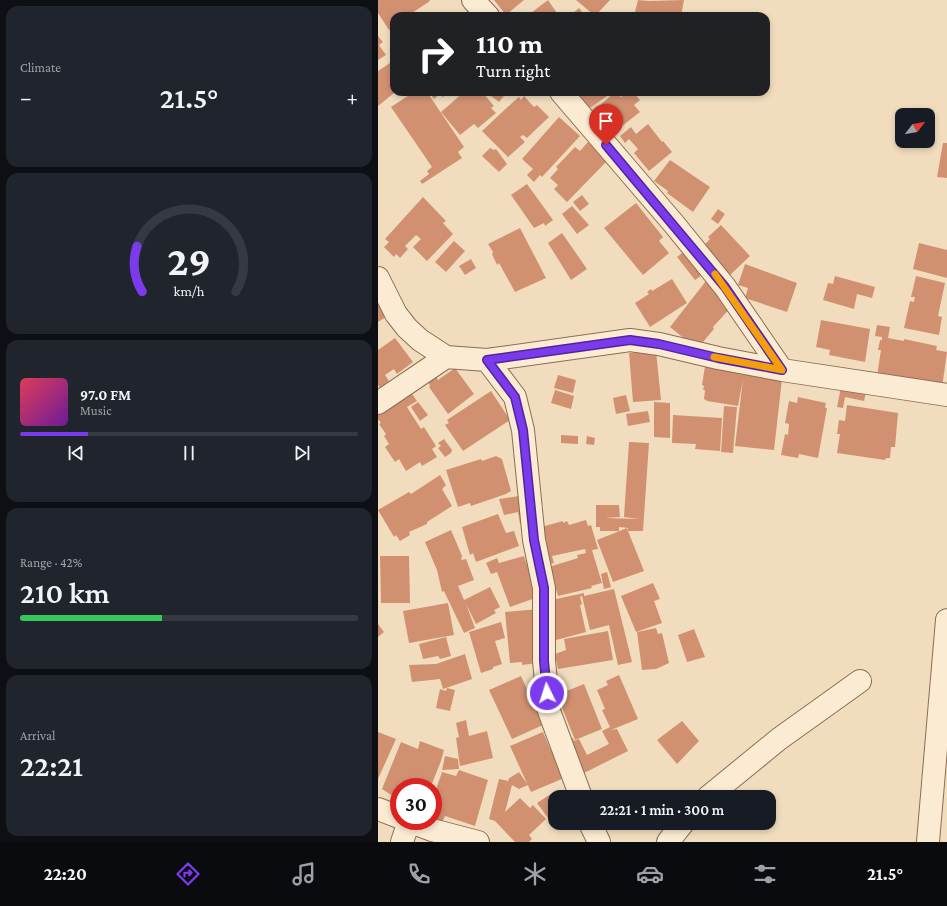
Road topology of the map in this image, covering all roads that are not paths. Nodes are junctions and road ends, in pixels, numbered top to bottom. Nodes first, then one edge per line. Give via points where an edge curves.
1 (473, 0) edge
2 (484, 12) edge
3 (564, 96) edge
4 (378, 278) edge
5 (446, 356) junction
6 (487, 360) junction
7 (782, 370) junction
8 (947, 395) edge
9 (378, 403) edge
10 (947, 620) edge
11 (860, 681) dead end
12 (578, 790) edge
13 (717, 790) edge
14 (378, 809) edge
15 (390, 814) edge
16 (405, 830) edge
17 (432, 830) edge
18 (593, 830) edge
19 (677, 830) edge
20 (402, 842) edge
21 (478, 842) edge
22 (599, 842) edge
23 (668, 842) edge
24 (928, 842) edge

1 - 2 street
3 - 7 street via 725,287
4 - 5 street via 396,314 407,328 420,340
5 - 6 street
5 - 9 street
6 - 7 street via 630,340
6 - 12 street via 515,397 523,430 534,540 544,588 544,661 549,710
7 - 8 street
10 - 24 street
11 - 13 street via 779,739
14 - 15 street
16 - 20 street
17 - 21 street
18 - 22 street
19 - 23 street

